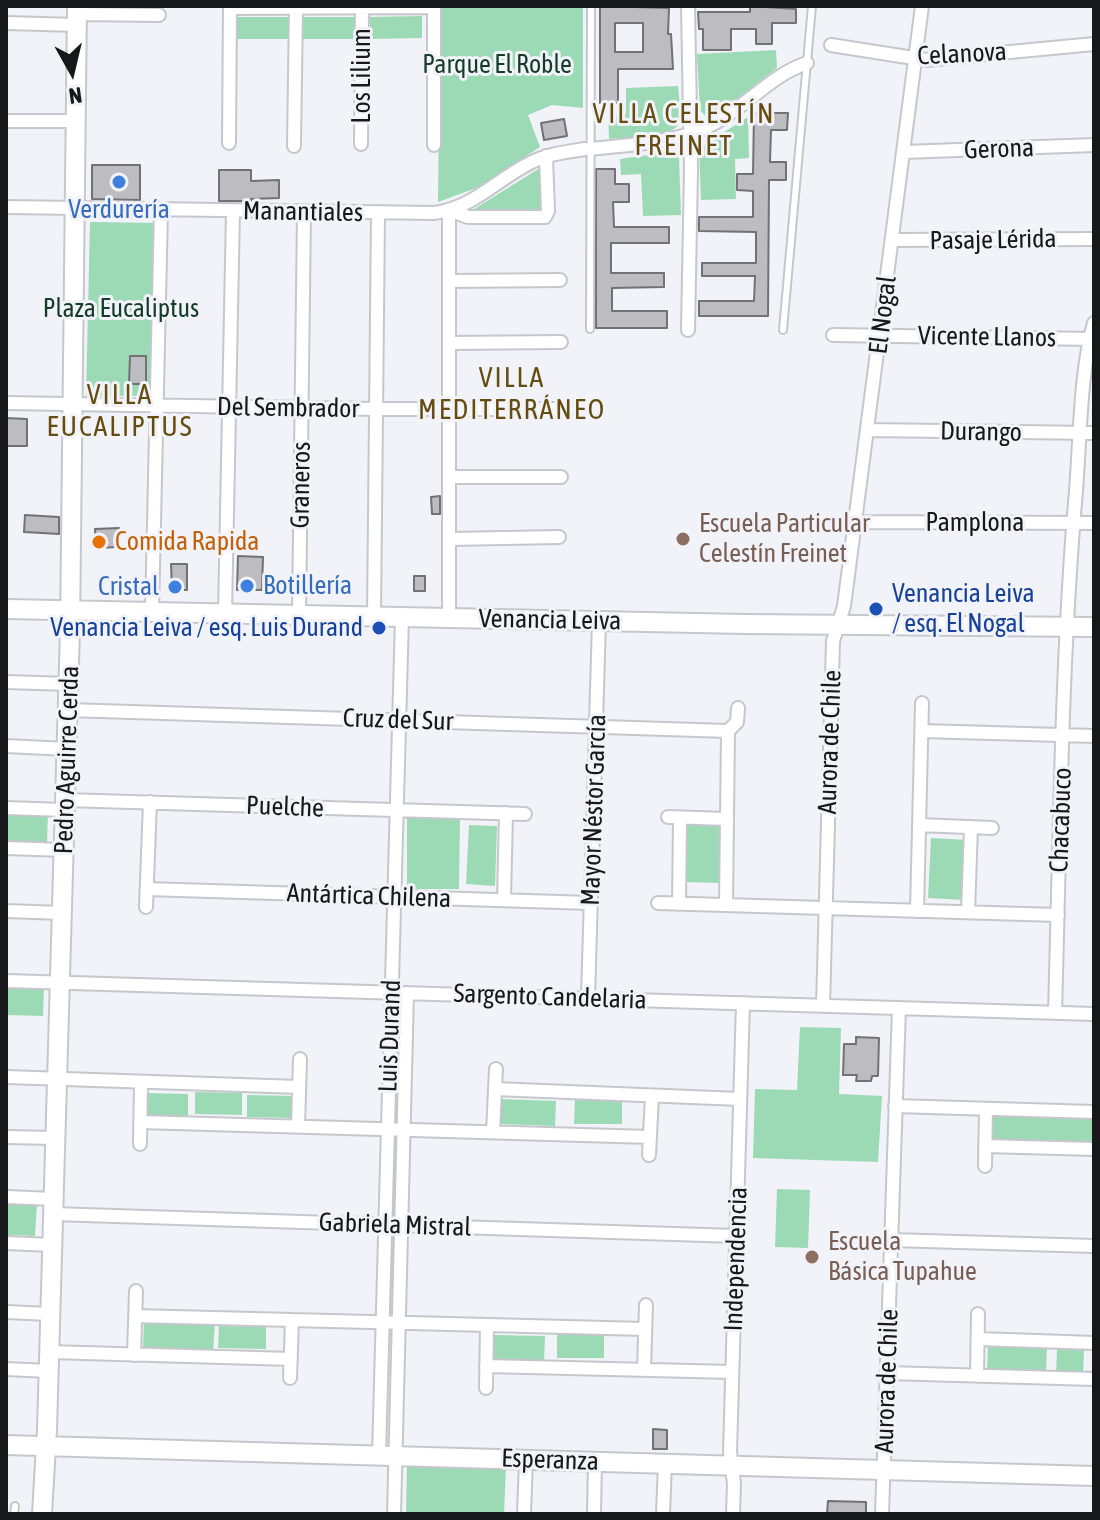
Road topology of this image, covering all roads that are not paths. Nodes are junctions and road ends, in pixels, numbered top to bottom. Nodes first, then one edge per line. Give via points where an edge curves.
1 (434, 6) edge
2 (591, 6) edge
3 (688, 6) edge
4 (812, 6) edge
5 (922, 6) edge
6 (230, 7) edge
7 (296, 7) edge
8 (362, 7) edge
9 (77, 15) edge
10 (159, 15) dead end
11 (6, 23) edge
12 (1094, 44) edge
13 (831, 45) dead end
14 (915, 59) junction
15 (807, 63) junction
16 (6, 121) edge
17 (76, 121) junction
18 (690, 135) junction
19 (229, 143) dead end
20 (361, 144) dead end
21 (434, 145) dead end
22 (1094, 145) edge
23 (294, 146) dead end
24 (588, 149) junction
25 (904, 152) junction
26 (546, 156) junction
27 (6, 207) edge
28 (75, 209) junction
29 (161, 210) junction
30 (449, 210) junction
31 (233, 211) junction
32 (304, 212) junction
33 (378, 213) junction
34 (1094, 239) edge
35 (893, 240) junction
36 (560, 280) dead end
37 (449, 281) junction
38 (1094, 323) edge
39 (590, 329) dead end
40 (688, 330) dead end
41 (783, 330) dead end
42 (833, 335) dead end
43 (881, 336) junction
44 (1092, 339) edge
45 (561, 342) dead end
46 (449, 343) junction
47 (6, 403) edge
48 (73, 405) junction
49 (156, 406) junction
50 (229, 407) junction
51 (302, 408) junction
52 (376, 409) junction
53 (449, 409) junction
54 (569, 409) dead end
55 (868, 430) junction
56 (1087, 433) edge
57 (449, 477) junction
58 (561, 477) dead end
59 (856, 522) junction
60 (1073, 523) junction
61 (1094, 523) edge
62 (559, 537) dead end
63 (449, 539) junction
64 (6, 609) edge
65 (70, 610) junction
66 (152, 612) junction
67 (225, 613) junction
68 (299, 615) junction
69 (374, 616) junction
70 (402, 617) junction
71 (449, 618) junction
72 (599, 621) junction
73 (838, 623) junction
74 (1067, 627) junction
75 (1094, 627) edge
76 (6, 682) edge
77 (69, 684) junction
78 (922, 703) dead end
79 (738, 708) dead end
80 (68, 710) junction
81 (399, 720) junction
82 (596, 727) junction
83 (728, 731) junction
84 (922, 731) junction
85 (1063, 735) junction
86 (1094, 736) edge
87 (6, 746) edge
88 (67, 749) junction
89 (150, 802) junction
90 (65, 805) junction
91 (6, 808) edge
92 (397, 810) junction
93 (506, 813) junction
94 (525, 814) dead end
95 (727, 819) junction
96 (919, 825) junction
97 (971, 827) junction
98 (992, 828) dead end
99 (6, 848) edge
100 (64, 850) junction
101 (147, 889) junction
102 (394, 896) junction
103 (504, 900) junction
104 (591, 903) junction
105 (658, 903) dead end
106 (679, 904) junction
107 (726, 905) junction
108 (146, 907) dead end
109 (824, 908) junction
110 (6, 911) edge
111 (917, 911) junction
112 (968, 912) junction
113 (62, 913) junction
114 (1058, 915) junction
115 (6, 981) edge
116 (60, 983) junction
117 (391, 992) junction
118 (407, 993) junction
119 (588, 998) junction
120 (743, 1003) junction
121 (823, 1006) junction
122 (899, 1008) junction
123 (1055, 1013) junction
124 (1094, 1014) edge
125 (300, 1059) dead end
126 (496, 1069) dead end
127 (6, 1077) edge
128 (57, 1079) junction
129 (141, 1082) junction
130 (299, 1087) junction
131 (495, 1089) junction
132 (652, 1096) junction
133 (740, 1099) junction
134 (895, 1106) junction
135 (986, 1109) junction
136 (1094, 1112) edge
137 (140, 1122) junction
138 (298, 1126) junction
139 (388, 1129) junction
140 (403, 1129) junction
141 (493, 1132) junction
142 (6, 1137) edge
143 (650, 1137) junction
144 (55, 1138) junction
145 (140, 1144) dead end
146 (985, 1146) junction
147 (1094, 1149) edge
148 (649, 1155) dead end
149 (985, 1166) dead end
150 (6, 1197) edge
151 (53, 1207) junction
152 (385, 1225) junction
153 (401, 1225) junction
154 (736, 1236) junction
155 (891, 1240) junction
156 (6, 1243) edge
157 (52, 1245) junction
158 (1094, 1246) edge
159 (136, 1291) dead end
160 (646, 1305) dead end
161 (6, 1312) edge
162 (50, 1314) junction
163 (978, 1314) dead end
164 (135, 1316) junction
165 (292, 1320) junction
166 (382, 1322) junction
167 (398, 1323) junction
168 (487, 1325) junction
169 (645, 1329) junction
170 (978, 1339) junction
171 (1094, 1343) edge
172 (134, 1355) junction
173 (291, 1359) junction
174 (49, 1362) junction
175 (486, 1366) junction
176 (6, 1369) edge
177 (644, 1370) junction
178 (732, 1372) junction
179 (887, 1373) junction
180 (977, 1376) junction
181 (290, 1378) dead end
182 (1094, 1379) edge
183 (486, 1388) dead end
184 (6, 1445) edge
185 (46, 1446) junction
186 (387, 1456) junction
187 (526, 1460) junction
188 (595, 1461) junction
189 (665, 1463) junction
190 (731, 1465) junction
191 (884, 1470) junction
192 (1094, 1476) edge
193 (42, 1514) edge
194 (394, 1514) edge
195 (524, 1514) edge
196 (594, 1514) edge
197 (663, 1514) edge
198 (733, 1514) edge
199 (882, 1514) edge

1 - 8 street
1 - 21 street
2 - 24 lane
3 - 18 street
4 - 15 lane
5 - 14 street, El Nogal
6 - 7 street
6 - 19 street
7 - 8 street
7 - 23 street
8 - 20 street, Los Lilium
9 - 10 street
9 - 11 street
9 - 17 street, Pedro Aguirre Cerda
12 - 14 street, Celanova
13 - 14 street, Celanova
14 - 25 street, El Nogal
15 - 18 street, Manantiales
15 - 41 lane
16 - 17 street
17 - 28 street, Pedro Aguirre Cerda
18 - 24 street, Manantiales
18 - 40 street
22 - 25 street, Gerona
24 - 26 street, Manantiales
24 - 39 lane
25 - 35 street, El Nogal
26 - 30 street, Manantiales
26 - 30 street via 545,217 468,217
27 - 28 street, Manantiales
28 - 29 street, Manantiales
28 - 48 street, Pedro Aguirre Cerda
29 - 31 street, Manantiales
29 - 49 street
30 - 33 street, Manantiales
30 - 37 street
31 - 32 street, Manantiales
31 - 50 street
32 - 33 street, Manantiales
32 - 51 street, Graneros
33 - 52 street
34 - 35 street, Pasaje Lérida
35 - 43 street, El Nogal
36 - 37 street
37 - 46 street
38 - 44 street, Chacabuco
42 - 43 street, Vicente Llanos
43 - 44 street, Vicente Llanos
43 - 55 street, El Nogal
44 - 56 street, Chacabuco
45 - 46 street
46 - 53 street
47 - 48 street, Del Sembrador
48 - 49 street, Del Sembrador
48 - 65 street, Pedro Aguirre Cerda
49 - 50 street, Del Sembrador
49 - 66 street
50 - 51 street, Del Sembrador
50 - 67 street
51 - 52 street, Del Sembrador
51 - 68 street, Graneros
52 - 53 street, Del Sembrador
52 - 69 street
53 - 54 street, Del Sembrador
53 - 57 street
55 - 56 street, Durango
55 - 59 street, El Nogal
56 - 60 street, Chacabuco
57 - 58 street
57 - 63 street
59 - 60 street, Pamplona
59 - 73 street, El Nogal
60 - 61 street, Pamplona
60 - 74 street, Chacabuco
62 - 63 street
63 - 71 street
64 - 65 street, Venancia Leiva
65 - 66 street, Venancia Leiva
65 - 77 street, Pedro Aguirre Cerda
66 - 67 street, Venancia Leiva
67 - 68 street, Venancia Leiva
68 - 69 street, Venancia Leiva
69 - 70 street, Venancia Leiva
70 - 71 street, Venancia Leiva
70 - 81 street, Luis Durand
71 - 72 street, Venancia Leiva
72 - 73 street, Venancia Leiva
72 - 82 street, Mayor Néstor García
73 - 74 street, Venancia Leiva
73 - 109 street, Aurora de Chile via 833,641
74 - 75 street, Venancia Leiva
74 - 85 street, Chacabuco
76 - 77 street
77 - 80 street, Pedro Aguirre Cerda
78 - 84 street
79 - 83 street via 737,722
80 - 81 street, Cruz del Sur
80 - 88 street, Pedro Aguirre Cerda
81 - 82 street, Cruz del Sur
81 - 92 street, Luis Durand
82 - 83 street, Cruz del Sur
82 - 104 street, Mayor Néstor García
83 - 95 street
84 - 85 street
84 - 96 street
85 - 86 street
85 - 114 street, Chacabuco
87 - 88 street
88 - 90 street, Pedro Aguirre Cerda
89 - 90 street, Puelche
89 - 92 street, Puelche
89 - 101 street
90 - 91 street, Puelche
90 - 100 street, Pedro Aguirre Cerda
92 - 93 street, Puelche
92 - 102 street, Luis Durand
93 - 94 street, Puelche
93 - 103 street
95 - 106 street via 674,817
95 - 107 street
96 - 97 street
96 - 111 street
97 - 98 street
97 - 112 street
99 - 100 street
100 - 113 street, Pedro Aguirre Cerda
101 - 102 street, Antártica Chilena
101 - 108 street
102 - 103 street, Antártica Chilena
102 - 117 street, Luis Durand
103 - 104 street, Antártica Chilena
104 - 119 street, Mayor Néstor García
105 - 106 street
106 - 107 street
107 - 109 street
109 - 111 street
109 - 121 street, Aurora de Chile
110 - 113 street
111 - 112 street
112 - 114 street
113 - 116 street, Pedro Aguirre Cerda
114 - 123 street, Chacabuco
115 - 116 street, Sargento Candelaria
116 - 117 street, Sargento Candelaria
116 - 128 street, Pedro Aguirre Cerda
117 - 118 street, Sargento Candelaria
117 - 139 street, Luis Durand
118 - 119 street, Sargento Candelaria
118 - 140 street, Luis Durand
119 - 120 street, Sargento Candelaria
120 - 121 street, Sargento Candelaria
120 - 133 street, Independencia
121 - 122 street, Sargento Candelaria
122 - 123 street, Sargento Candelaria
122 - 134 street, Aurora de Chile
123 - 124 street, Sargento Candelaria
125 - 130 street
126 - 131 street
127 - 128 street
128 - 129 street
128 - 144 street, Pedro Aguirre Cerda
129 - 130 street
129 - 137 street
130 - 138 street
131 - 132 street
131 - 141 street
132 - 133 street
132 - 143 street
133 - 154 street, Independencia
134 - 135 street
134 - 155 street, Aurora de Chile
135 - 136 street
135 - 146 street
137 - 138 street
137 - 145 street
138 - 139 street
139 - 140 street
139 - 152 street, Luis Durand
140 - 141 street
140 - 153 street, Luis Durand
141 - 143 street
142 - 144 street
143 - 148 street
144 - 151 street, Pedro Aguirre Cerda
146 - 147 street
146 - 149 street
150 - 151 street, Gabriela Mistral
151 - 152 street, Gabriela Mistral
151 - 157 street, Pedro Aguirre Cerda
152 - 153 street, Gabriela Mistral
152 - 166 street, Luis Durand
153 - 154 street, Gabriela Mistral
153 - 167 street, Luis Durand
154 - 178 street, Independencia
155 - 158 street
155 - 179 street, Aurora de Chile
156 - 157 street
157 - 162 street, Pedro Aguirre Cerda
159 - 164 street
160 - 169 street
161 - 162 street
162 - 174 street, Pedro Aguirre Cerda
163 - 170 street
164 - 165 street
164 - 172 street
165 - 166 street
165 - 173 street
166 - 167 street
166 - 186 street, Luis Durand
167 - 168 street
167 - 186 street, Luis Durand
168 - 169 street
168 - 175 street
169 - 177 street
170 - 171 street
170 - 180 street
172 - 173 street
172 - 174 street
173 - 181 street
174 - 176 street
174 - 185 street, Pedro Aguirre Cerda
175 - 177 street
175 - 183 street
177 - 178 street
178 - 190 street, Independencia
179 - 180 street
179 - 191 street, Aurora de Chile
180 - 182 street
184 - 185 street, Esperanza
185 - 186 street, Esperanza
185 - 193 street, Pedro Aguirre Cerda
186 - 187 street, Esperanza
186 - 194 street
187 - 188 street, Esperanza
187 - 195 street
188 - 189 street, Esperanza
188 - 196 street
189 - 190 street, Esperanza
189 - 197 street
190 - 191 street, Esperanza
190 - 198 street, Independencia
191 - 192 street, Esperanza
191 - 199 street, Aurora de Chile

